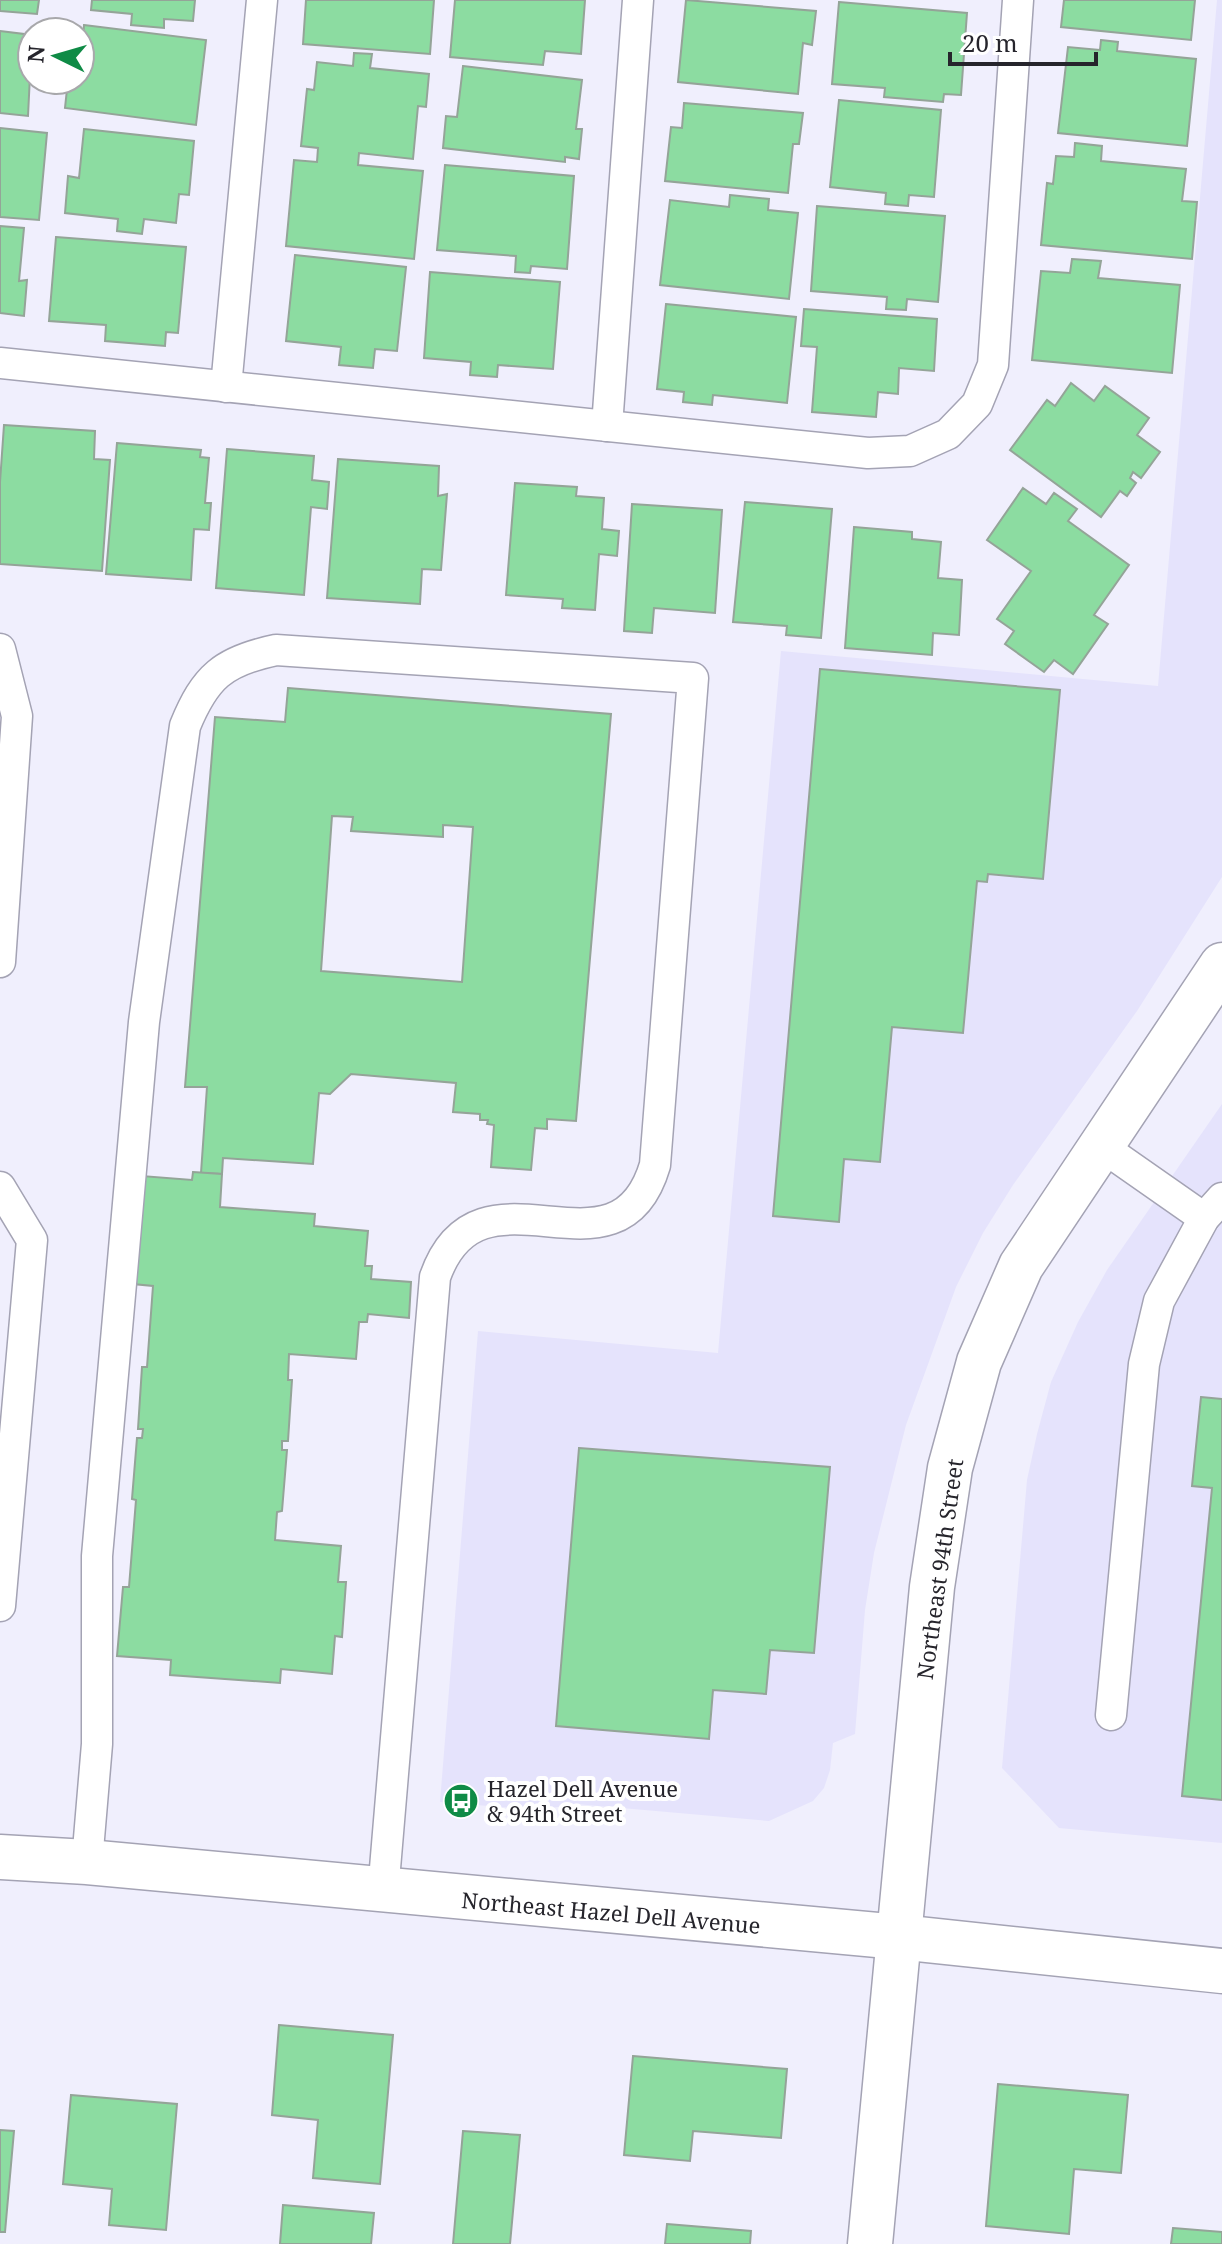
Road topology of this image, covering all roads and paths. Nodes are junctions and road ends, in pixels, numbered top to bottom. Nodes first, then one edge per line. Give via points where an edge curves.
1 (262, 0) edge
2 (638, 0) edge
3 (1018, 0) edge
4 (0, 363) edge
5 (226, 387) junction
6 (607, 426) junction
7 (0, 649) edge
8 (0, 962) edge
9 (1222, 965) edge
10 (1101, 1146) junction
11 (0, 1187) edge
12 (1213, 1208) edge
13 (0, 1606) edge
14 (1111, 1715) dead end
15 (0, 1857) edge
16 (87, 1862) junction
17 (383, 1892) junction
18 (899, 1937) junction
19 (1222, 1971) edge
20 (870, 2244) edge

1 - 5 lane
2 - 6 lane
3 - 6 lane via 993,365 968,414 936,440 910,451 882,452
4 - 5 lane
5 - 6 lane
7 - 8 lane via 17,716
9 - 10 street, Northeast 94th Street
10 - 12 lane
10 - 18 street, Northeast 94th Street via 1021,1266 979,1362 950,1468 932,1587
11 - 13 lane via 32,1240
12 - 14 lane via 1159,1301 1144,1364
15 - 16 street, Northeast Hazel Dell Avenue
16 - 17 street, Northeast Hazel Dell Avenue
16 - 17 lane via 97,1744 97,1556 144,1022 185,726 197,697 218,673 245,657 276,650 693,678 649,1185 638,1201 604,1222 496,1218 475,1225 456,1238 435,1277
17 - 18 street, Northeast Hazel Dell Avenue
18 - 19 street, Northeast Hazel Dell Avenue
18 - 20 street, Northeast 94th Street

